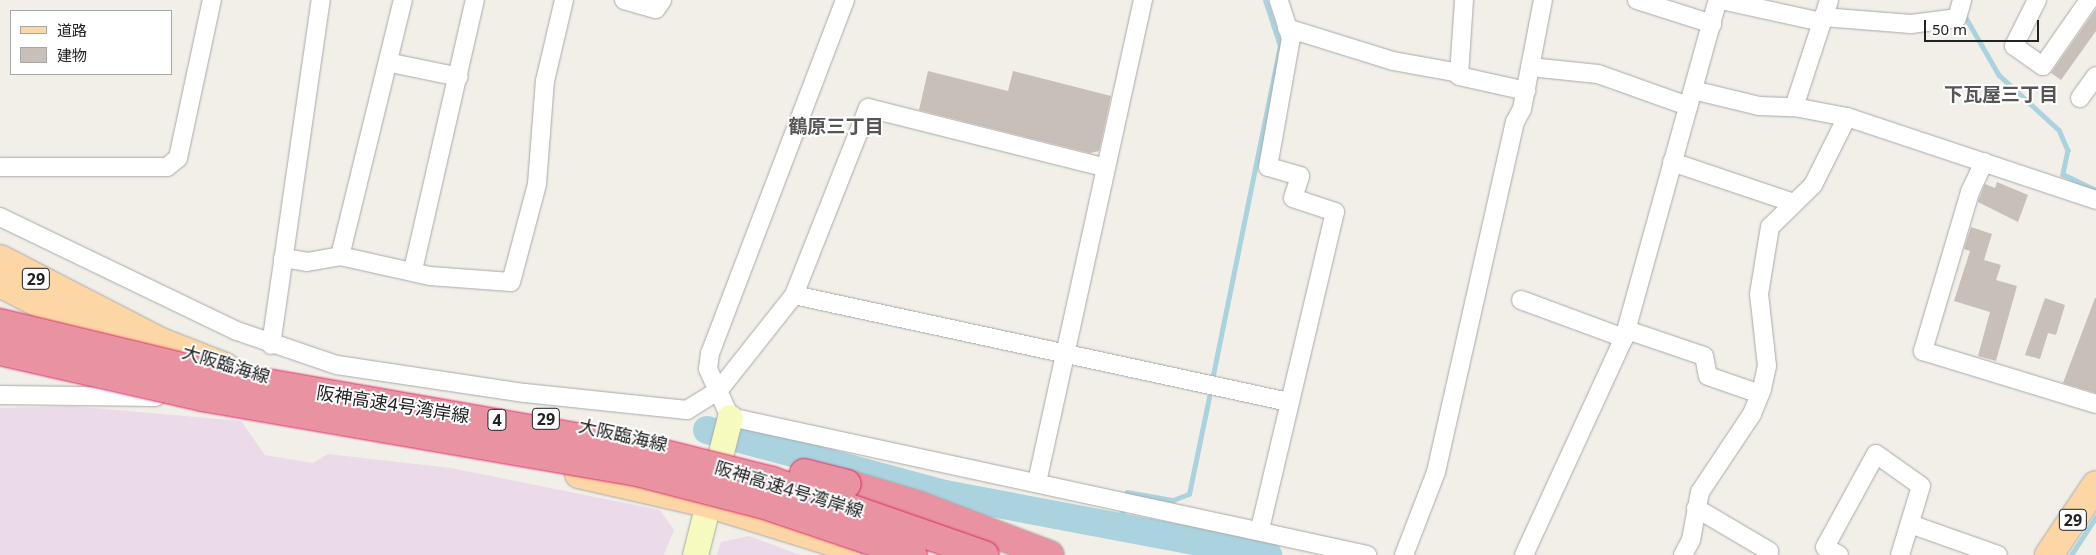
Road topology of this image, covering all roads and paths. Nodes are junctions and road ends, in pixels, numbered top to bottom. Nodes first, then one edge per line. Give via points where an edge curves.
1 (212, 0) edge
2 (321, 0) edge
3 (403, 0) edge
4 (475, 0) edge
5 (564, 0) edge
6 (624, 0) edge
7 (662, 0) edge
8 (845, 0) edge
9 (1143, 0) edge
10 (1279, 0) edge
11 (1464, 0) edge
12 (1543, 0) edge
13 (1720, 0) edge
14 (1962, 0) edge
15 (2037, 0) edge
16 (2089, 0) edge
17 (1646, 1) edge
18 (1825, 13) edge
19 (1712, 24) junction
20 (1287, 28) junction
21 (391, 63) junction
22 (1530, 67) junction
23 (1458, 73) junction
24 (2096, 76) edge
25 (459, 77) junction
26 (1526, 91) junction
27 (1690, 98) junction
28 (2080, 98) dead end
29 (1794, 107) junction
30 (1846, 116) junction
31 (1672, 162) junction
32 (1984, 162) junction
33 (0, 167) edge
34 (1106, 168) junction
35 (2096, 200) edge
36 (1794, 203) junction
37 (0, 217) edge
38 (340, 256) junction
39 (283, 258) junction
40 (0, 260) edge
41 (413, 270) junction
42 (0, 283) edge
43 (794, 295) junction
44 (1521, 300) dead end
45 (66, 307) junction
46 (0, 323) edge
47 (1626, 334) junction
48 (271, 345) junction
49 (0, 351) edge
50 (1066, 351) junction
51 (718, 391) junction
52 (1760, 394) junction
53 (0, 395) edge
54 (1289, 402) junction
55 (256, 404) junction
56 (2096, 404) edge
57 (444, 410) junction
58 (730, 417) junction
59 (571, 457) junction
60 (721, 459) junction
61 (1037, 482) junction
62 (2096, 485) edge
63 (710, 504) junction
64 (1696, 508) junction
65 (1910, 524) junction
66 (1260, 529) junction
67 (1768, 551) dead end
68 (695, 555) edge
69 (872, 555) edge
70 (881, 555) edge
71 (913, 555) edge
72 (984, 555) edge
73 (1020, 555) edge
74 (1050, 555) edge
75 (1367, 555) edge
76 (1404, 555) edge
77 (1524, 555) edge
78 (1683, 555) edge
79 (1839, 555) edge
80 (1900, 555) edge
81 (1998, 555) edge
82 (2049, 555) edge

1 - 33 street via 178,158 167,168
2 - 39 street
3 - 21 street
4 - 25 street
5 - 41 street via 545,81 537,184 511,282 430,276
6 - 7 street via 656,9
8 - 51 street via 710,353 708,369
9 - 34 street
10 - 20 street
11 - 23 street
12 - 22 street
13 - 18 street
13 - 19 street
14 - 18 street via 1957,18 1911,24
15 - 16 street via 2014,46 2043,66
17 - 19 street
18 - 29 street
19 - 27 street
20 - 23 street via 1393,60
20 - 54 street via 1291,38 1268,167 1300,176 1293,198 1335,212
21 - 25 street
21 - 38 street
22 - 26 street
22 - 27 street via 1598,74
23 - 26 street via 1458,76
24 - 28 street
25 - 41 street
26 - 76 street via 1515,122 1436,472
27 - 29 street
27 - 31 street
29 - 30 street
30 - 32 street
30 - 36 street via 1813,185
31 - 36 street
31 - 47 street
32 - 35 street
32 - 56 street via 1970,192 1923,351
34 - 43 street via 868,108
34 - 50 street
36 - 52 street via 1770,227 1759,294 1767,366
37 - 48 street
38 - 39 street via 307,262
38 - 41 street
39 - 48 street
40 - 45 main road, 大阪臨海線 / 29
42 - 45 main road, 大阪臨海線 / 29
43 - 50 street
43 - 51 street
44 - 47 street
45 - 55 main road, 大阪臨海線 / 29 via 164,367
45 - 60 main road, 大阪臨海線 / 29 via 204,361 246,373 336,390 572,422
46 - 57 highway, 阪神高速4号湾岸線 / 4, bridge via 203,372
47 - 52 street via 1704,356 1708,376
47 - 77 street
48 - 51 street via 337,365 562,398 687,410
49 - 59 highway, 阪神高速4号湾岸線 / 4, bridge via 202,397
50 - 54 street
50 - 61 street
51 - 58 street
52 - 64 street via 1752,414 1713,466
53 - 55 street via 121,394
54 - 66 street
55 - 63 main road, 大阪臨海線 / 29
57 - 72 highway, 阪神高速4号湾岸線 / 4, bridge via 708,464 838,502
57 - 74 highway, bridge via 656,439 749,458 918,505
58 - 60 street
58 - 61 street
59 - 70 highway, bridge via 729,503
59 - 71 highway, 阪神高速4号湾岸線 / 4, bridge via 765,505
60 - 63 street
60 - 73 main road, 大阪臨海線 / 29 via 878,504
61 - 66 street
62 - 82 main road, 29
63 - 68 street
63 - 69 main road, 大阪臨海線 / 29
64 - 67 street
64 - 78 street via 1691,540
65 - 79 street via 1921,486 1876,454 1825,547
65 - 80 street
65 - 81 street
66 - 75 street

